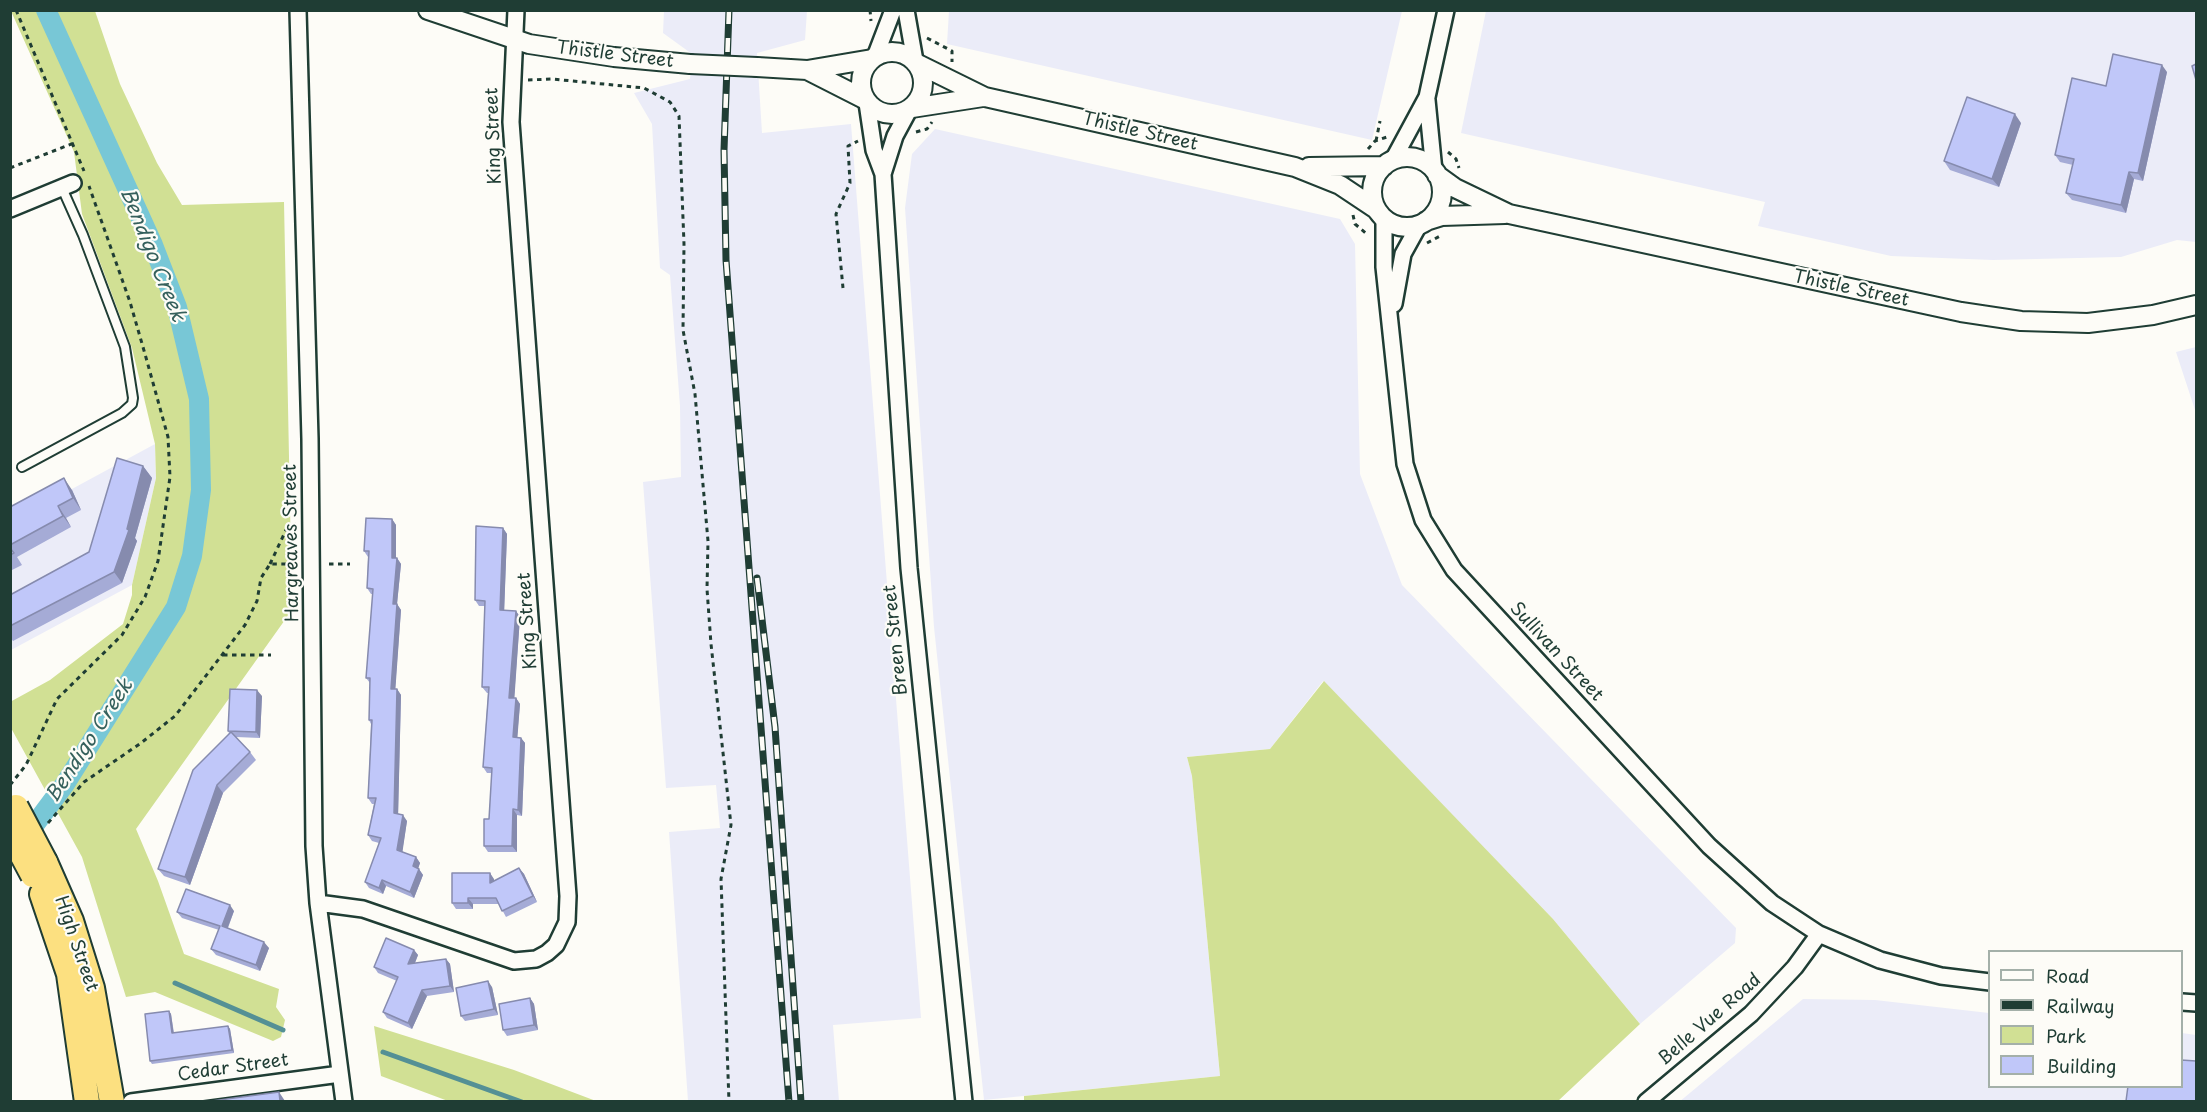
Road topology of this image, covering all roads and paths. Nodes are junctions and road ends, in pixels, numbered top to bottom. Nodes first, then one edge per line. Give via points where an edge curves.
1 (298, 10) edge
2 (428, 10) edge
3 (516, 10) edge
4 (893, 10) edge
5 (906, 10) edge
6 (1446, 10) edge
7 (924, 37) dead end
8 (514, 40) junction
9 (874, 58) junction
10 (916, 62) junction
11 (807, 70) junction
12 (951, 72) dead end
13 (512, 80) junction
14 (985, 97) junction
15 (1427, 97) junction
16 (866, 101) junction
17 (911, 109) junction
18 (1380, 121) dead end
19 (1391, 136) dead end
20 (862, 138) dead end
21 (1376, 141) junction
22 (74, 143) dead end
23 (1443, 147) dead end
24 (1363, 154) dead end
25 (1388, 163) junction
26 (1295, 167) junction
27 (10, 168) edge
28 (1436, 173) junction
29 (883, 174) junction
30 (1462, 175) dead end
31 (67, 186) joint
32 (1350, 207) dead end
33 (10, 209) edge
34 (1380, 214) junction
35 (1509, 214) junction
36 (1422, 223) junction
37 (1370, 236) dead end
38 (843, 288) dead end
39 (2196, 305) edge
40 (1391, 325) junction
41 (22, 467) dead end
42 (311, 515) junction
43 (270, 564) junction
44 (312, 564) junction
45 (350, 564) dead end
46 (223, 655) junction
47 (271, 655) dead end
48 (13, 801) edge
49 (58, 810) dead end
50 (10, 832) edge
51 (39, 869) junction
52 (318, 903) junction
53 (1819, 934) junction
54 (1988, 982) edge
55 (340, 1074) junction
56 (1652, 1100) edge
57 (87, 1101) edge
58 (111, 1101) edge
59 (131, 1101) edge
60 (344, 1101) edge
61 (729, 1101) edge
62 (964, 1101) edge

1 - 42 street, Hargreaves Street
2 - 8 street, Thistle Street
3 - 8 street, King Street
4 - 9 street
5 - 10 street
6 - 15 street
7 - 12 path via 952,51
8 - 11 street, Thistle Street, bridge via 591,54
8 - 13 street, King Street
9 - 10 street via 896,52
9 - 11 street, Thistle Street
9 - 16 street via 866,66 861,83
10 - 14 street, Thistle Street
10 - 17 street via 924,81 919,100
11 - 16 street, Thistle Street
13 - 52 street, King Street via 511,122 567,922 556,945 548,952 537,959 514,961 363,909
13 - 61 path via 552,79 644,88 670,102 679,116 683,330 694,386 708,541 711,644 731,825 721,879
14 - 17 street, Thistle Street
14 - 26 street, Thistle Street
15 - 25 street
15 - 28 street
16 - 17 street via 882,113 900,114
16 - 29 street, Breen Street via 874,150
17 - 29 street, Breen Street via 895,136
18 - 21 path
19 - 21 path
20 - 38 path via 848,146 850,183 836,214
21 - 24 path
22 - 27 path
23 - 30 path via 1456,159
25 - 26 street, Thistle Street via 1360,168
25 - 28 street via 1416,158
25 - 34 street via 1372,186
26 - 34 street, Thistle Street via 1340,185
28 - 35 street, Thistle Street via 1455,188
28 - 36 street via 1441,185 1439,205
29 - 62 street, Breen Street via 909,568
31 - 33 street
31 - 41 lane via 125,347 133,398 122,414
32 - 37 path via 1355,224
34 - 36 street via 1407,227
34 - 40 street, Sullivan Street
35 - 36 street, Thistle Street via 1442,216
35 - 39 street, Thistle Street via 2011,320 2088,323 2143,317
36 - 40 street, Sullivan Street via 1403,254
40 - 53 street, Sullivan Street via 1405,464 1423,520 1442,554 1477,597 1709,846 1772,903
42 - 43 path via 286,530
42 - 44 street, Hargreaves Street
43 - 44 path
43 - 46 path via 261,578 252,614
44 - 45 path
44 - 52 street, Hargreaves Street via 312,798
46 - 47 path
46 - 49 path via 174,716 141,744 89,778
48 - 51 highway, High Street, bridge
50 - 51 highway, High Street, bridge
51 - 57 highway, High Street via 69,974
51 - 58 highway, High Street via 71,921 93,988
52 - 55 street, Hargreaves Street
53 - 54 street via 1910,969
53 - 56 street, Belle Vue Road via 1795,967 1751,1014
55 - 59 street, Cedar Street
55 - 60 street, Hargreaves Street

